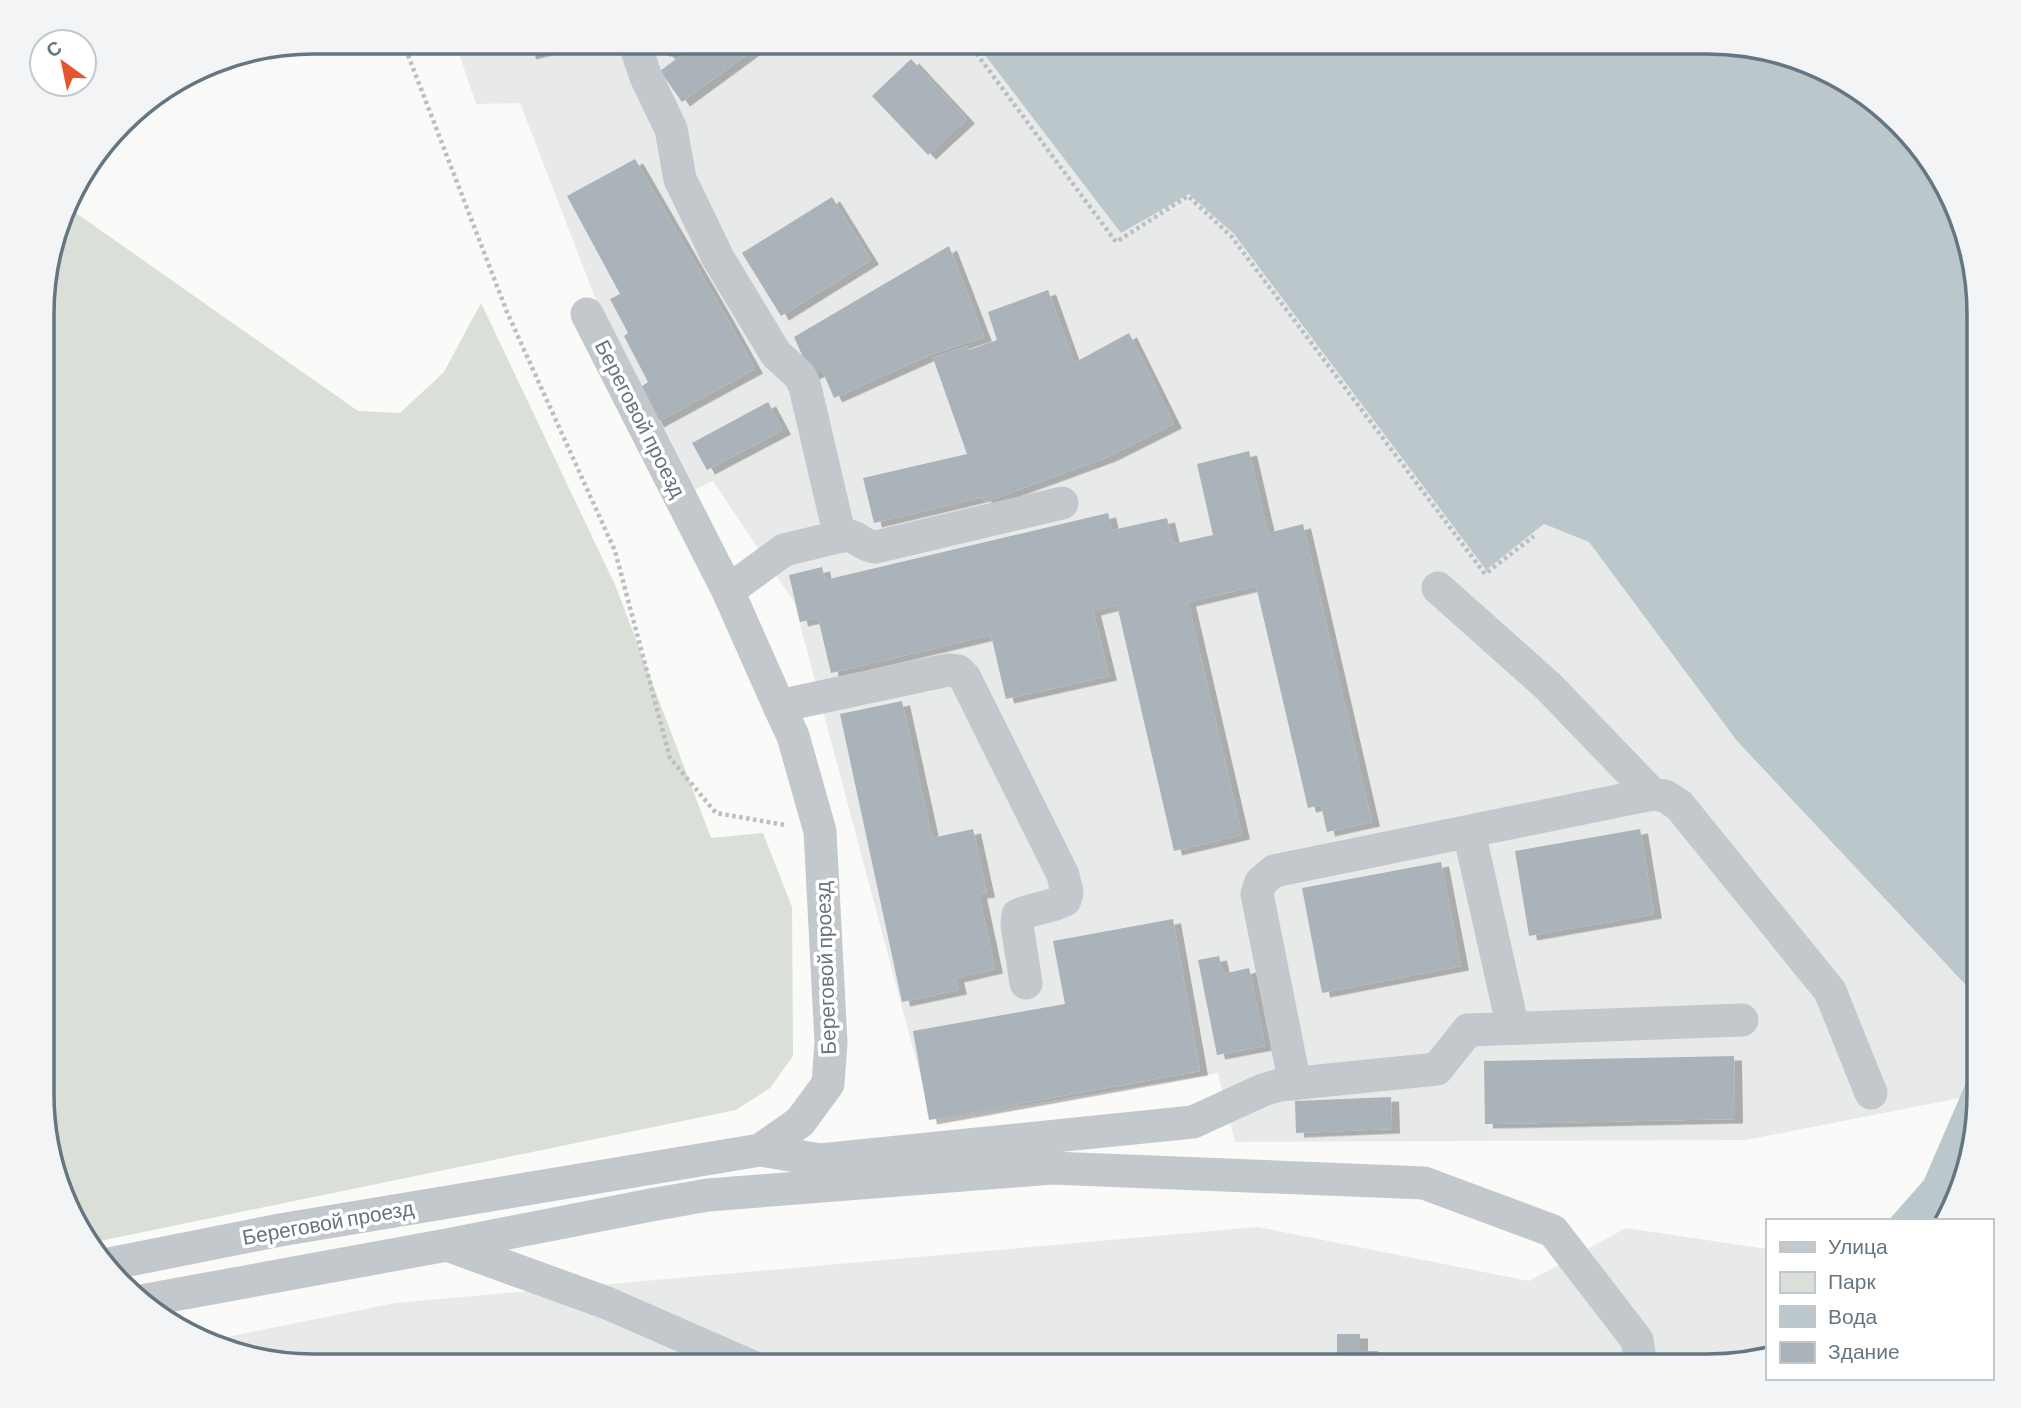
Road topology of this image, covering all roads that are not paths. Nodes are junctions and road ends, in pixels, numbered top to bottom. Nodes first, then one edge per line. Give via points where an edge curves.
1 (638, 54) edge
2 (587, 314) dead end
3 (1062, 503) dead end
4 (840, 537) junction
5 (1438, 588) dead end
6 (727, 591) junction
7 (779, 706) junction
8 (1652, 794) junction
9 (1469, 832) junction
10 (1026, 983) dead end
11 (1742, 1020) dead end
12 (1513, 1028) junction
13 (1295, 1084) junction
14 (1871, 1093) dead end
15 (760, 1150) junction
16 (447, 1245) junction
17 (118, 1263) edge
18 (154, 1299) edge
19 (724, 1354) edge
20 (1639, 1354) edge

1 - 4 street via 671,129 680,179 718,258 776,354 800,376 805,387
2 - 6 street, Береговой проезд
3 - 4 street via 876,547 850,536
4 - 6 street via 784,550
5 - 8 street via 1548,686
6 - 7 street, Береговой проезд
7 - 10 street via 948,670 965,678 1063,875 1067,892 1057,905 1018,915
7 - 15 street, Береговой проезд via 793,736 820,831 831,1042 828,1084 800,1122
8 - 9 street
8 - 14 street via 1679,805 1830,991
9 - 12 street
9 - 13 street via 1273,871 1261,882 1257,894
11 - 12 street
12 - 13 street via 1468,1030 1437,1069
13 - 15 street via 1271,1087 1193,1122 820,1160
15 - 17 street, Береговой проезд via 281,1230
16 - 18 street
16 - 19 street via 607,1303
16 - 20 street via 708,1195 1052,1168 1424,1183 1553,1231 1637,1340

